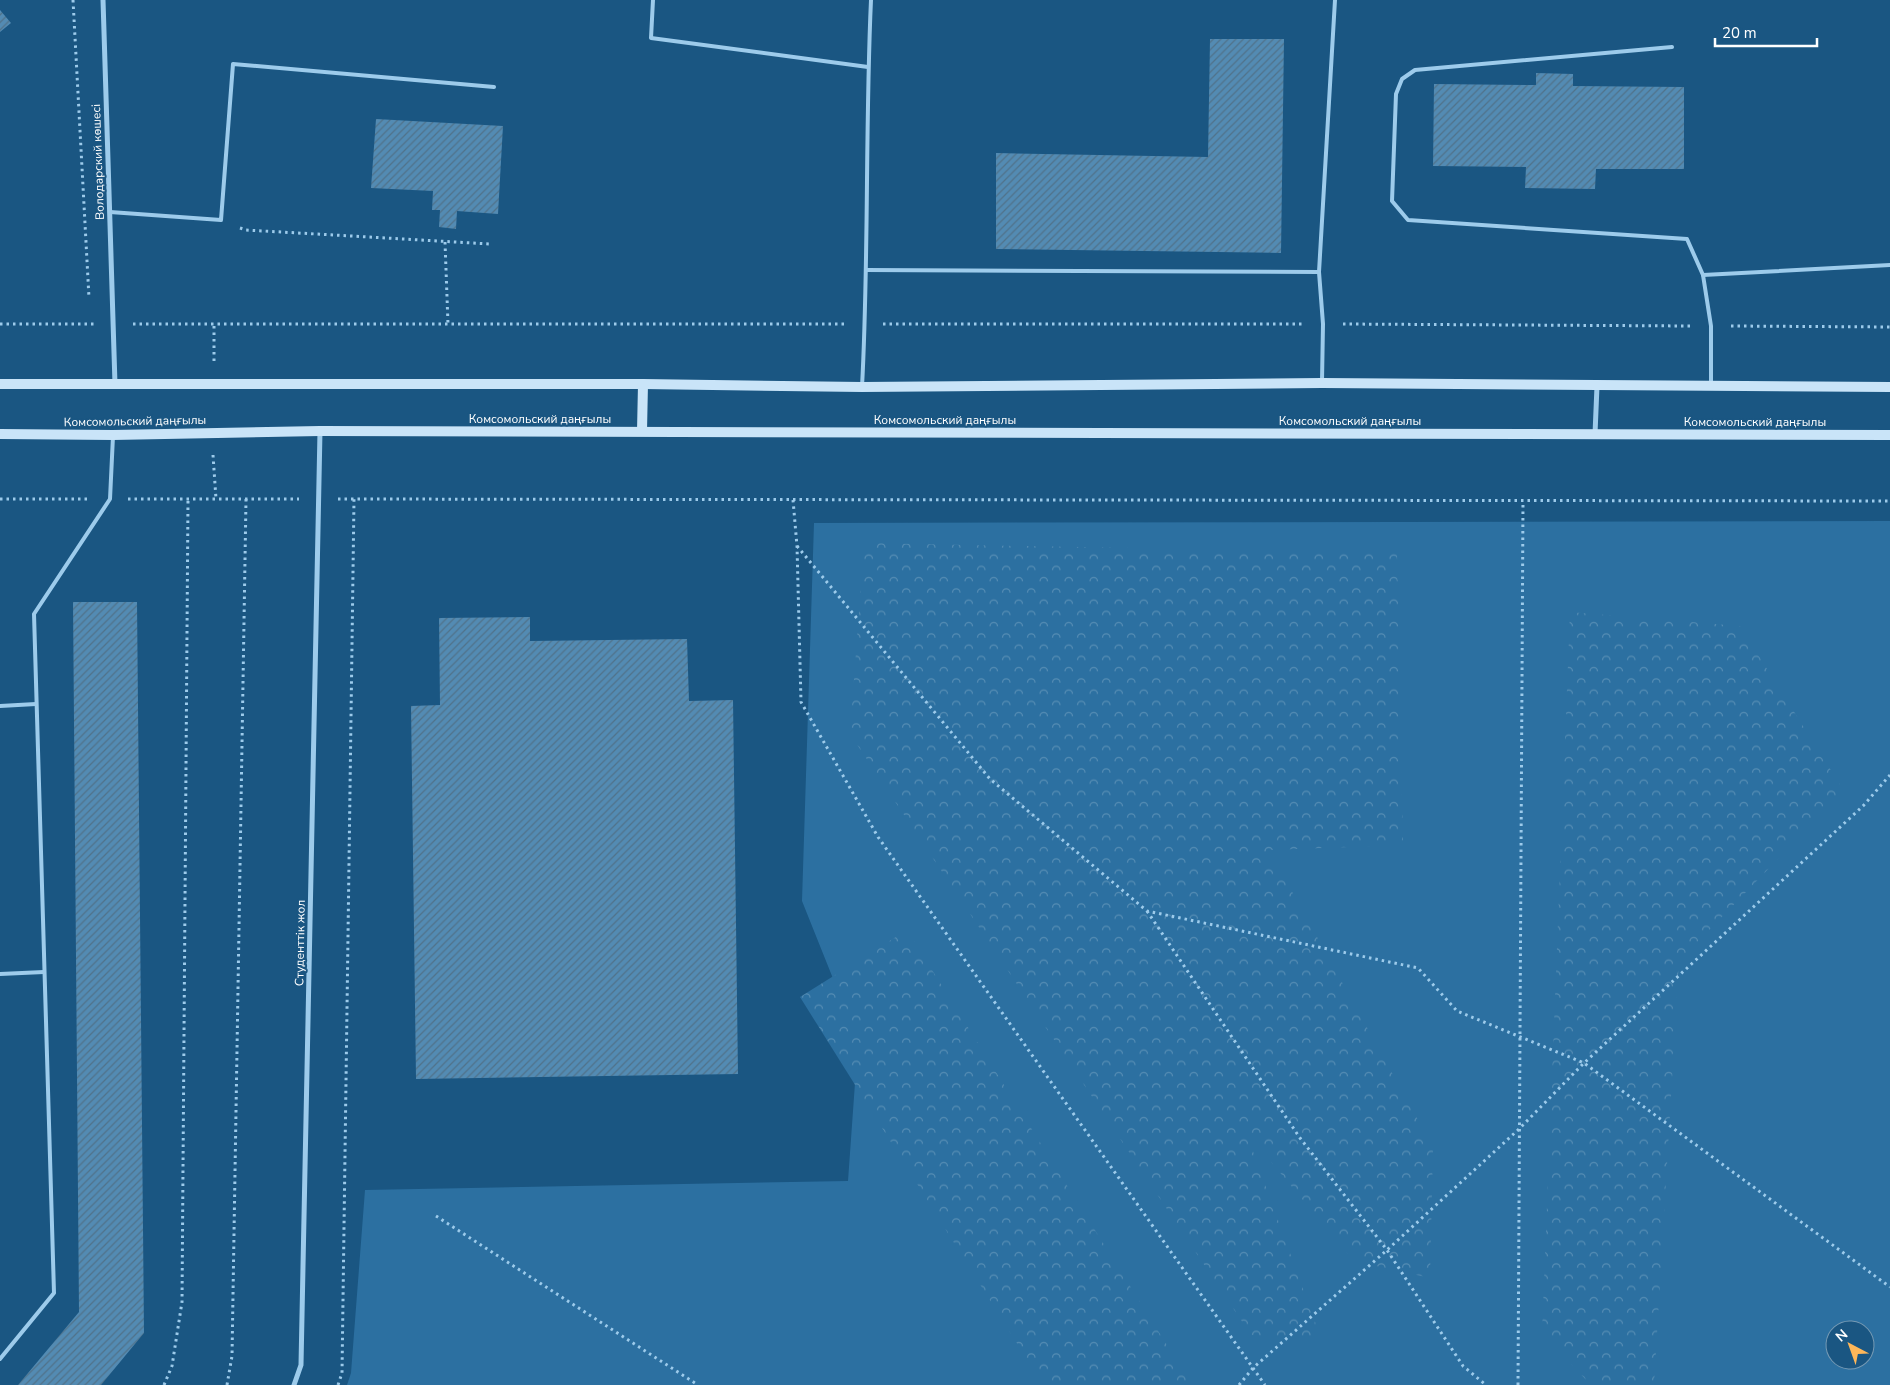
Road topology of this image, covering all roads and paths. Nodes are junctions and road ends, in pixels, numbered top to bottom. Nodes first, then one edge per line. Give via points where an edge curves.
1 (74, 0) edge
2 (103, 0) edge
3 (653, 0) edge
4 (871, 0) edge
5 (1334, 0) edge
6 (1672, 47) dead end
7 (868, 67) junction
8 (494, 87) dead end
9 (110, 212) junction
10 (221, 220) junction
11 (445, 242) junction
12 (490, 244) dead end
13 (1890, 265) edge
14 (866, 270) junction
15 (1319, 272) junction
16 (1703, 275) junction
17 (90, 304) dead end
18 (0, 324) edge
19 (114, 324) junction
20 (214, 324) junction
21 (448, 324) junction
22 (866, 324) junction
23 (1323, 324) junction
24 (1711, 326) junction
25 (1890, 326) edge
26 (0, 384) edge
27 (115, 384) junction
28 (214, 384) junction
29 (643, 384) junction
30 (1322, 384) junction
31 (862, 386) junction
32 (1597, 386) junction
33 (1711, 386) junction
34 (1890, 387) edge
35 (320, 431) junction
36 (642, 431) junction
37 (212, 433) junction
38 (0, 434) edge
39 (1595, 434) junction
40 (113, 435) junction
41 (1890, 435) edge
42 (0, 499) edge
43 (110, 499) junction
44 (246, 499) junction
45 (319, 499) junction
46 (188, 500) junction
47 (216, 500) junction
48 (354, 500) junction
49 (792, 500) junction
50 (1523, 501) junction
51 (1890, 501) edge
52 (797, 546) junction
53 (36, 704) junction
54 (0, 706) edge
55 (1890, 775) edge
56 (1147, 911) junction
57 (44, 972) junction
58 (0, 974) edge
59 (1520, 1037) junction
60 (1584, 1063) junction
61 (1519, 1128) junction
62 (436, 1216) dead end
63 (1387, 1250) junction
64 (1890, 1287) edge
65 (0, 1359) edge
66 (1253, 1368) junction
67 (164, 1385) edge
68 (227, 1385) edge
69 (294, 1385) edge
70 (338, 1385) edge
71 (698, 1385) edge
72 (1238, 1385) edge
73 (1265, 1385) edge
74 (1486, 1385) edge
75 (1518, 1385) edge

1 - 17 path
2 - 9 street, Володарский көшесі
3 - 7 lane via 651,38
4 - 7 lane
5 - 15 lane
6 - 16 lane via 1415,70 1402,79 1396,94 1392,201 1408,220 1687,239
7 - 14 lane
8 - 10 lane via 233,64
9 - 10 lane
9 - 19 street, Володарский көшесі
10 - 11 path via 246,230
11 - 12 path
11 - 21 path
13 - 16 lane
14 - 15 lane
14 - 22 lane
15 - 23 lane
16 - 24 lane
18 - 19 path
19 - 20 path
19 - 27 street, Володарский көшесі
20 - 21 path
20 - 28 path
21 - 22 path
22 - 23 path
22 - 31 lane
23 - 24 path
23 - 30 lane
24 - 25 path
24 - 33 lane
26 - 27 street
27 - 28 street
28 - 29 street
29 - 31 street
29 - 36 street
30 - 31 street
30 - 32 street
32 - 33 street
32 - 39 street
33 - 34 street
35 - 36 street, Комсомольский даңғылы
35 - 37 street, Комсомольский даңғылы
35 - 45 street, Студенттік жол
36 - 39 street, Комсомольский даңғылы
37 - 40 street, Комсомольский даңғылы
37 - 47 path
38 - 40 street, Комсомольский даңғылы
39 - 41 street, Комсомольский даңғылы
40 - 43 lane
42 - 43 path
43 - 46 path
43 - 53 lane via 34,614
44 - 45 path
44 - 47 path
44 - 68 path via 232,1356
45 - 48 path
45 - 69 street, Студенттік жол via 301,1365
46 - 47 path
46 - 67 path via 182,1302 172,1366
48 - 49 path
48 - 70 path via 342,1373
49 - 50 path
49 - 52 path
50 - 51 path
50 - 59 path
52 - 56 path via 990,779
52 - 66 path via 801,702 878,837
53 - 54 lane
53 - 57 lane
55 - 60 path via 1863,806
56 - 59 path via 1418,968 1457,1011
56 - 63 path via 1300,1138
57 - 58 lane
57 - 65 lane via 54,1294
59 - 60 path
59 - 61 path
60 - 61 path
60 - 64 path
61 - 63 path
61 - 75 path
62 - 71 path
63 - 66 path
63 - 74 path via 1463,1366
66 - 72 path
66 - 73 path

